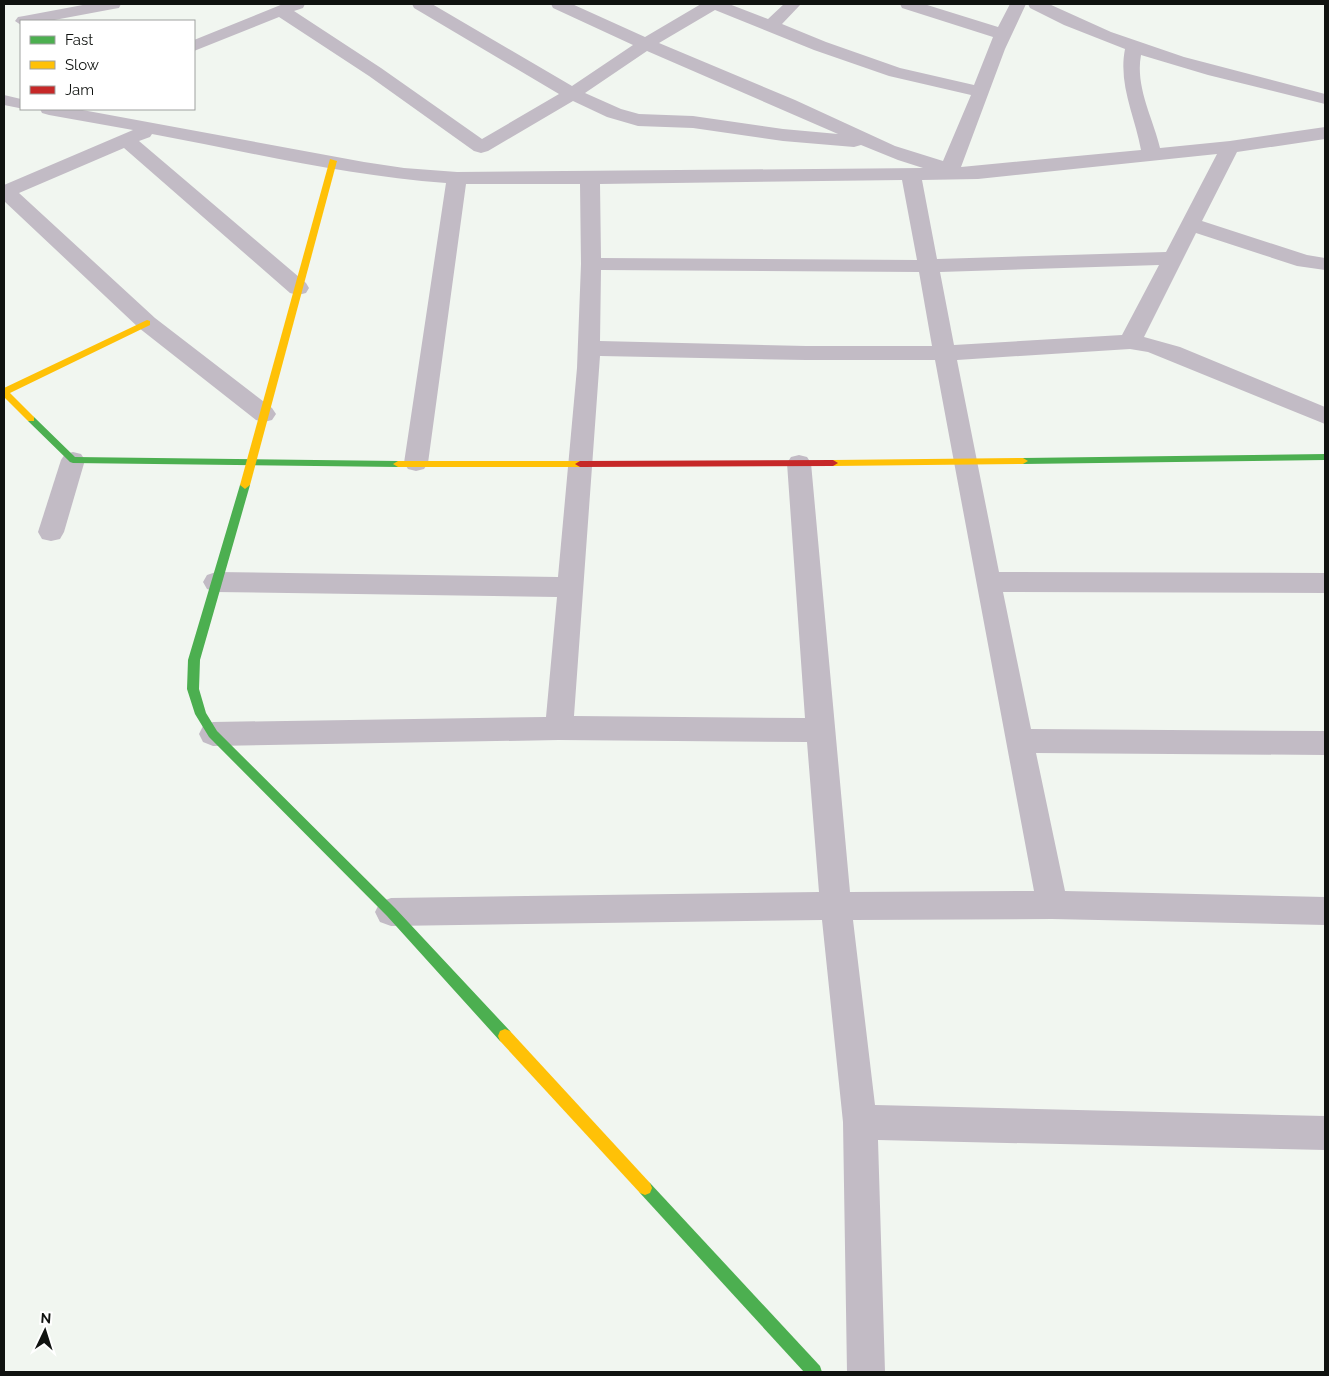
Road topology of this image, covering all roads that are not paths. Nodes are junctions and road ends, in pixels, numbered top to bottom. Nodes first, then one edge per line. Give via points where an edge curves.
1 (113, 4) edge
2 (298, 4) edge
3 (420, 4) edge
4 (559, 4) edge
5 (714, 4) edge
6 (793, 4) edge
7 (908, 4) edge
8 (1018, 4) edge
9 (1036, 4) edge
10 (280, 10) junction
11 (33, 20) edge
12 (20, 23) edge
13 (4, 26) edge
14 (771, 26) junction
15 (1002, 34) junction
16 (646, 44) junction
17 (195, 46) edge
18 (1134, 46) junction
19 (981, 92) junction
20 (572, 94) junction
21 (1325, 99) edge
22 (4, 100) edge
23 (20, 104) edge
24 (59, 110) edge
25 (156, 128) junction
26 (1325, 133) edge
27 (126, 140) junction
28 (868, 142) junction
29 (481, 147) junction
30 (1230, 147) junction
31 (1152, 156) junction
32 (333, 161) junction
33 (950, 171) junction
34 (911, 174) junction
35 (457, 178) junction
36 (516, 178) junction
37 (590, 178) junction
38 (4, 191) edge
39 (1190, 224) junction
40 (1172, 258) junction
41 (591, 264) junction
42 (1325, 264) edge
43 (929, 266) junction
44 (298, 288) junction
45 (147, 323) junction
46 (1130, 342) junction
47 (588, 348) junction
48 (946, 352) junction
49 (264, 414) junction
50 (1325, 416) edge
51 (1325, 457) edge
52 (73, 460) junction
53 (966, 462) junction
54 (416, 463) junction
55 (799, 463) junction
56 (251, 464) junction
57 (580, 464) junction
58 (51, 532) dead end
59 (216, 582) junction
60 (988, 582) junction
61 (1325, 583) edge
62 (569, 586) junction
63 (559, 728) junction
64 (820, 730) junction
65 (213, 734) junction
66 (1020, 741) junction
67 (1325, 743) edge
68 (1052, 905) junction
69 (836, 906) junction
70 (1325, 911) edge
71 (391, 912) junction
72 (860, 1122) junction
73 (1325, 1133) edge
74 (814, 1372) edge
75 (866, 1372) edge

1 - 11 street
2 - 10 street
3 - 20 street
4 - 16 street
5 - 14 street
5 - 16 street
6 - 14 street
7 - 15 street
8 - 15 street
9 - 18 street via 1076,24
10 - 17 street
10 - 29 street
12 - 13 street
14 - 19 street via 895,72
15 - 19 street
16 - 20 street
16 - 28 street
18 - 21 street
18 - 31 street via 1130,74
19 - 33 street
20 - 28 street via 638,120 693,122 783,136
20 - 29 street
22 - 23 street
24 - 25 street
25 - 27 street
25 - 32 street
26 - 30 street
27 - 38 street
27 - 44 street
28 - 33 street
29 - 36 street
30 - 31 street
30 - 39 street
31 - 33 street via 1008,171
32 - 35 street via 404,174
32 - 44 street
33 - 34 street
34 - 37 street
34 - 43 street
35 - 36 street
35 - 54 street
36 - 37 street
37 - 41 street
38 - 45 street
39 - 40 street
39 - 42 street via 1304,261
40 - 43 street
40 - 46 street
41 - 43 street
41 - 47 street
43 - 48 street
44 - 49 street
45 - 49 street
45 - 52 street via 4,392
46 - 48 street
46 - 50 street via 1172,352
47 - 48 street via 806,353
47 - 57 street
48 - 53 street
49 - 56 street
51 - 53 street
52 - 56 street
52 - 58 street
53 - 55 street
53 - 60 street
54 - 56 street
54 - 57 street
55 - 57 street
55 - 64 street
56 - 59 street
57 - 62 street
59 - 62 street
59 - 65 street via 194,660 193,689 201,714
60 - 61 street
60 - 66 street
62 - 63 street
63 - 64 street
63 - 65 street
64 - 69 street
65 - 71 street
66 - 67 street
66 - 68 street
68 - 69 street
68 - 70 street
69 - 71 street
69 - 72 street
71 - 74 street
72 - 73 street
72 - 75 street

